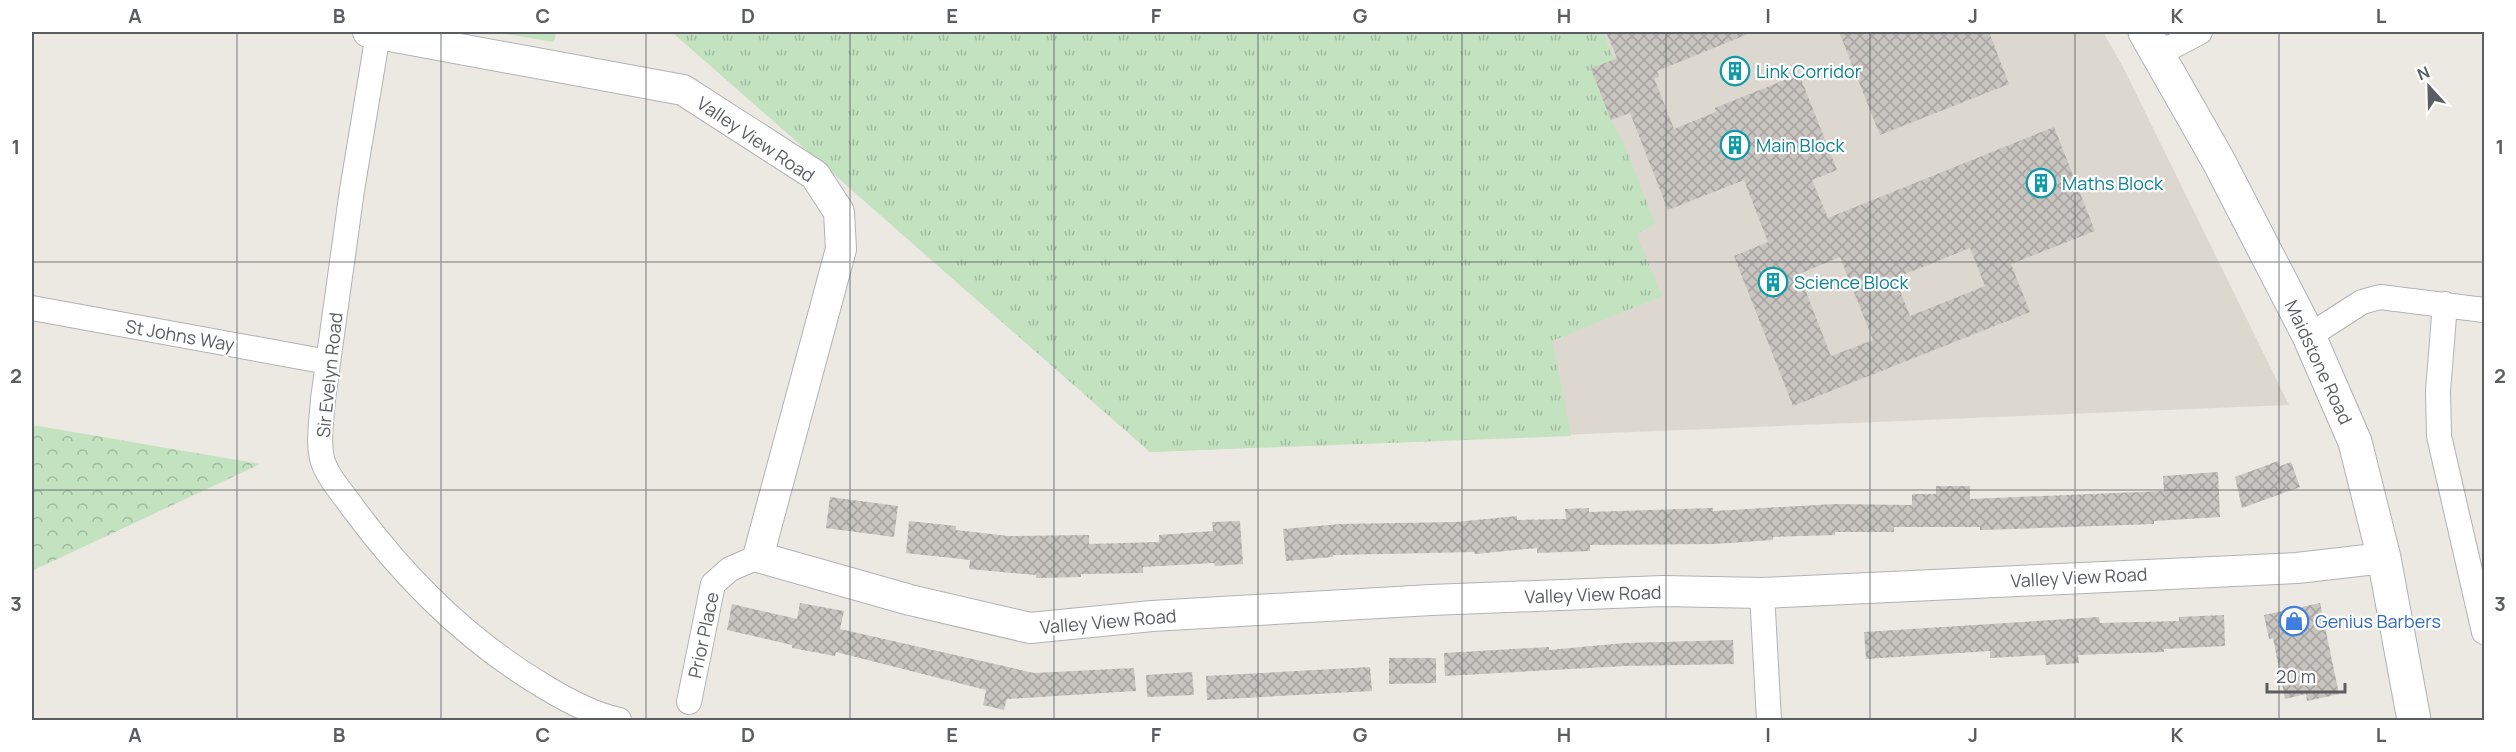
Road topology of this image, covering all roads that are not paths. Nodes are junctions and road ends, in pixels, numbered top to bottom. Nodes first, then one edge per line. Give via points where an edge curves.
1 (2200, 32) edge
2 (373, 33) edge
3 (2151, 43) edge
4 (2445, 304) junction
5 (32, 308) edge
6 (2484, 310) edge
7 (2309, 336) junction
8 (328, 362) junction
9 (758, 557) junction
10 (2384, 558) junction
11 (1762, 593) junction
12 (2484, 632) edge
13 (689, 702) dead end
14 (619, 720) edge
15 (1769, 720) edge
16 (2414, 720) edge

1 - 3 street
2 - 8 street, Sir Evelyn Road
2 - 9 street, Valley View Road via 683,90 815,175 839,212 841,249
3 - 7 main road, Maidstone Road via 2218,160
4 - 6 street
4 - 7 street via 2380,297 2362,302
4 - 12 street via 2438,391 2439,436
5 - 8 street, St Johns Way
7 - 10 main road, Maidstone Road via 2355,442
8 - 14 street, Sir Evelyn Road via 321,433 323,464 378,540 442,610 501,661 597,715
9 - 11 street, Valley View Road via 910,600 1030,628 1152,616 1431,600 1663,591
9 - 13 street, Prior Place via 730,569 713,584
10 - 11 street, Valley View Road via 2297,568
10 - 16 main road, Maidstone Road
11 - 15 street

